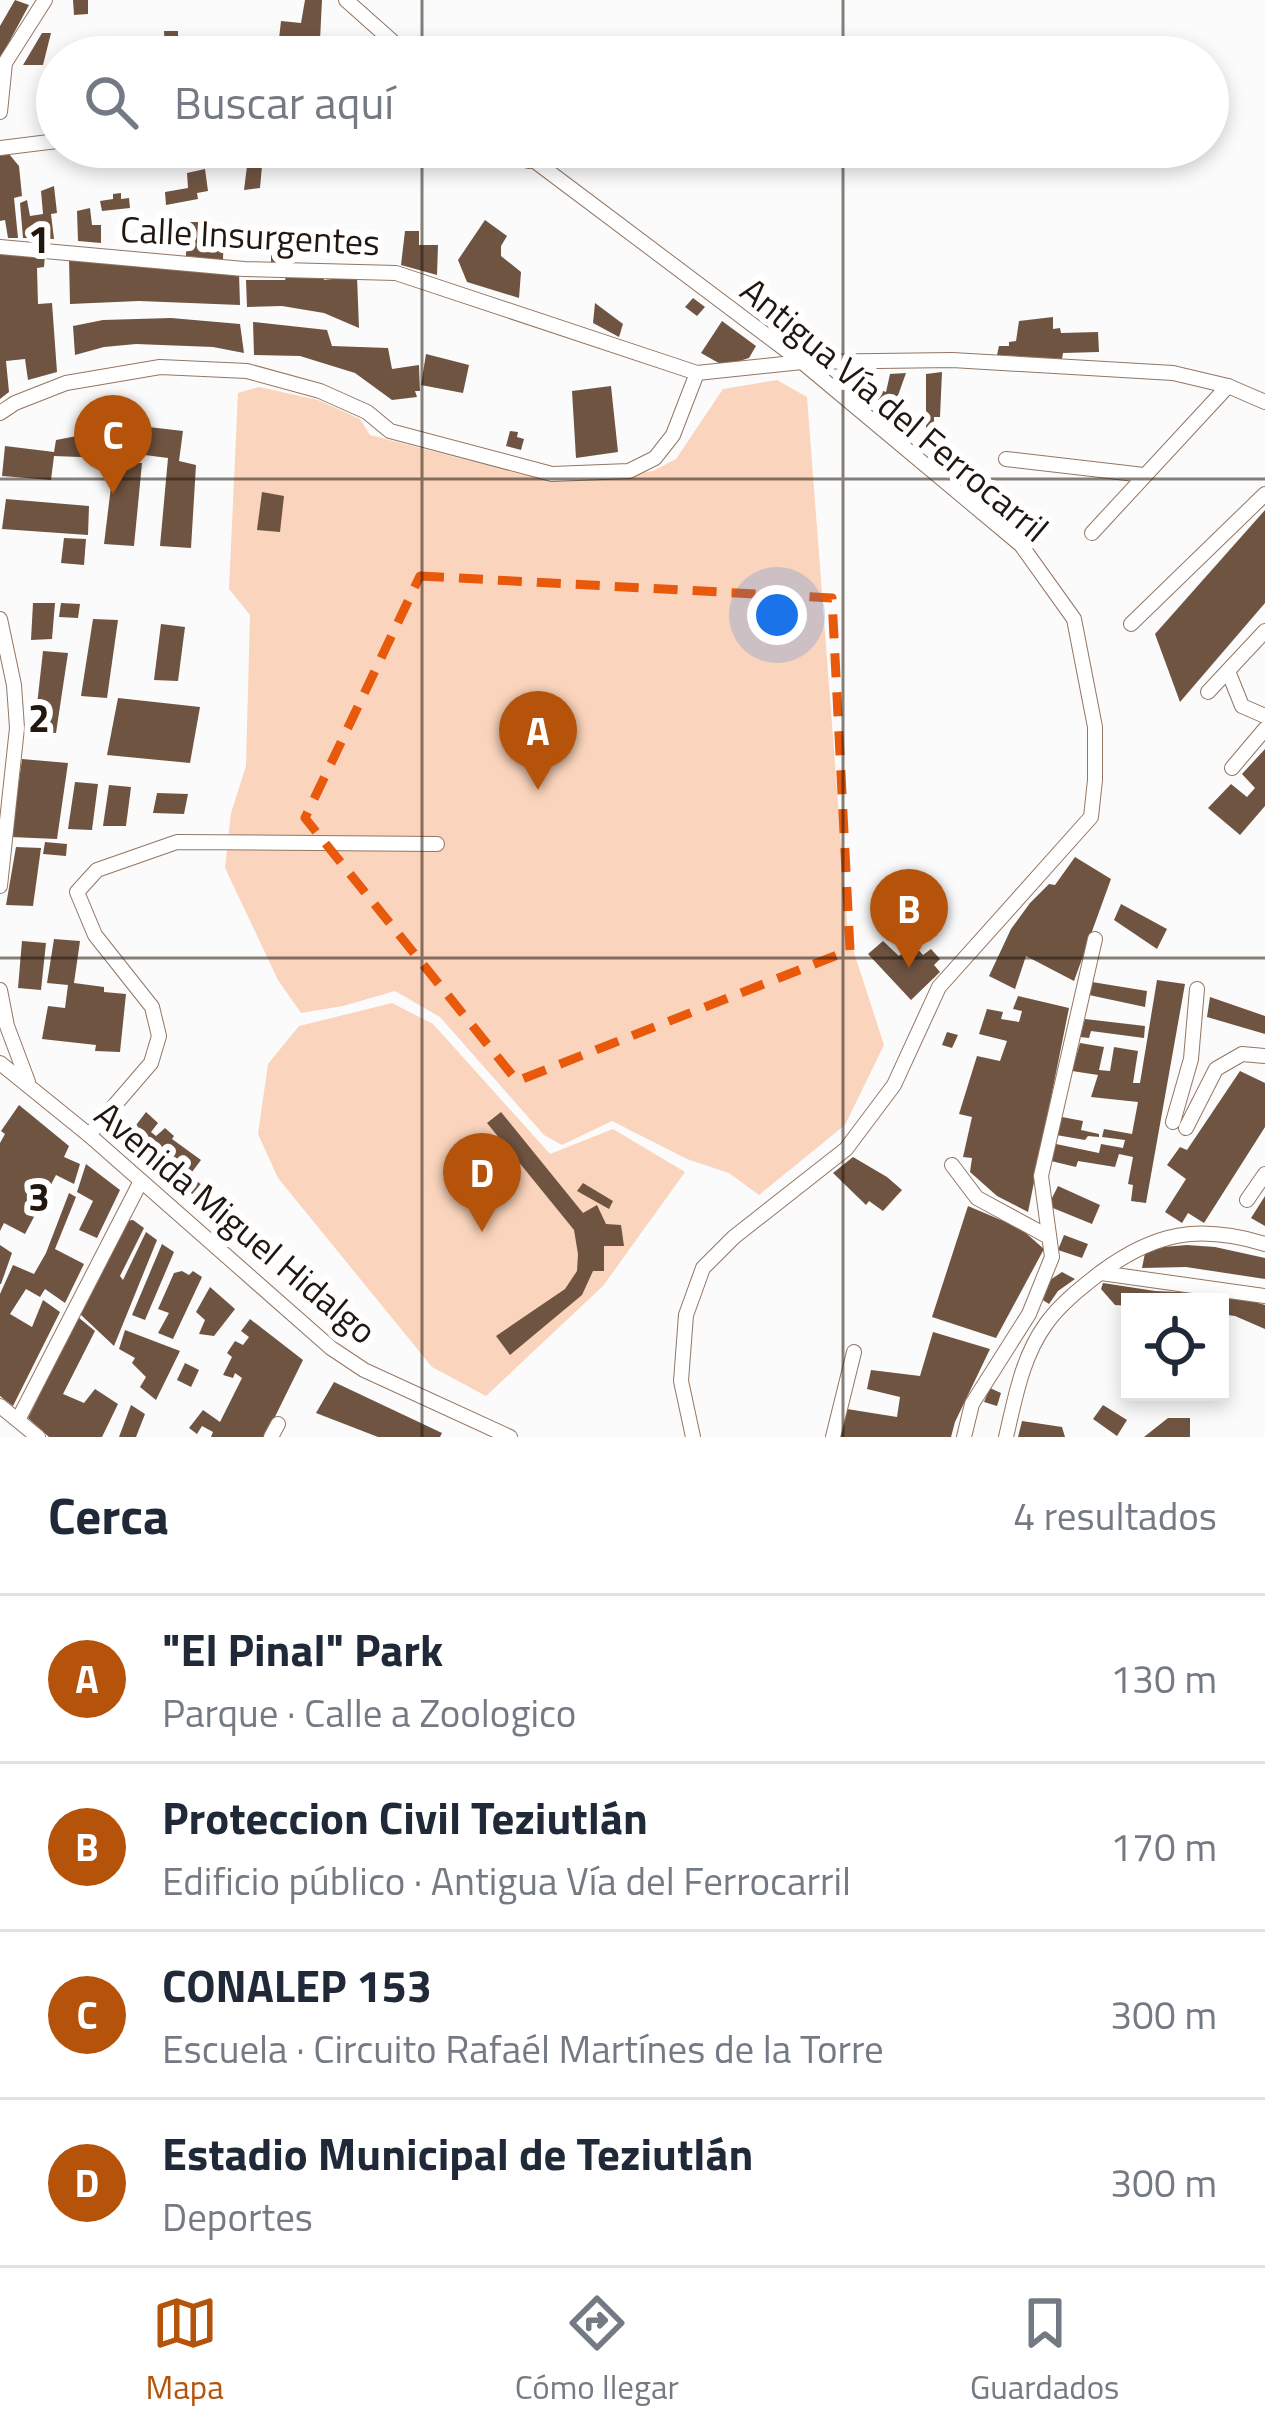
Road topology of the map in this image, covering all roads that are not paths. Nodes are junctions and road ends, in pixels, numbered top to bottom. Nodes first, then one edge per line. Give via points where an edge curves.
1 (45, 0) edge
2 (346, 0) edge
3 (386, 36) edge
4 (0, 112) edge
5 (36, 144) edge
6 (0, 148) edge
7 (542, 168) edge
8 (0, 247) edge
9 (802, 362) junction
10 (698, 373) junction
11 (1228, 386) junction
12 (1265, 402) edge
13 (0, 413) edge
14 (1006, 459) dead end
15 (1144, 475) junction
16 (1265, 494) edge
17 (1093, 533) dead end
18 (0, 619) edge
19 (1131, 623) dead end
20 (1265, 631) edge
21 (1228, 671) junction
22 (1208, 692) dead end
23 (1265, 716) edge
24 (1265, 729) edge
25 (1232, 768) dead end
26 (437, 844) dead end
27 (0, 886) edge
28 (1095, 939) dead end
29 (1197, 989) dead end
30 (0, 990) edge
31 (1191, 1059) junction
32 (1264, 1060) edge
33 (0, 1063) edge
34 (1216, 1070) junction
35 (30, 1086) junction
36 (89, 1135) junction
37 (952, 1165) dead end
38 (1265, 1174) edge
39 (141, 1181) junction
40 (1247, 1200) dead end
41 (1048, 1238) junction
42 (1265, 1244) edge
43 (1101, 1273) junction
44 (1265, 1296) edge
45 (1029, 1314) junction
46 (1046, 1324) junction
47 (854, 1352) dead end
48 (0, 1406) edge
49 (18, 1420) junction
50 (492, 1432) edge
51 (38, 1437) edge
52 (510, 1437) edge
53 (693, 1437) edge
54 (832, 1437) edge
55 (964, 1437) edge
56 (1006, 1437) edge

1 - 4 street via 5,62
2 - 3 street
5 - 6 street
7 - 9 street, Antigua Vía del Ferrocarril
8 - 10 street, Calle Insurgentes via 396,274
9 - 10 street
9 - 11 street via 1173,373
9 - 53 street, Antigua Vía del Ferrocarril via 1022,544 1074,619 1095,727 1095,781 1091,817 939,987 894,1085 846,1149 704,1268 686,1315 680,1381
10 - 13 street via 673,435 656,458 629,471 552,474 390,431 320,392 247,371 160,367 66,383
11 - 12 street
11 - 15 street
14 - 15 street
15 - 17 street
16 - 19 street
18 - 27 street via 17,728
20 - 21 street
21 - 22 street
21 - 23 street via 1242,706
24 - 25 street
26 - 36 street via 177,842 97,870 77,892 94,935 152,1007 158,1036 151,1063
28 - 41 street via 1041,1176
29 - 31 street
30 - 35 street
31 - 34 street
31 - 34 street via 1180,1125
32 - 34 street via 1242,1054
33 - 35 street, Avenida Miguel Hidalgo
35 - 36 street, Avenida Miguel Hidalgo
36 - 39 street, Avenida Miguel Hidalgo
37 - 41 street via 977,1198
38 - 40 street
39 - 49 street
39 - 50 street, Avenida Miguel Hidalgo via 331,1348
41 - 45 street via 1052,1257
42 - 43 street via 1228,1233 1163,1238
43 - 44 street
43 - 46 street
45 - 46 street
45 - 55 street via 972,1404
46 - 56 street via 1024,1367
47 - 54 street
48 - 49 street
49 - 51 street
50 - 52 street, Avenida Miguel Hidalgo

